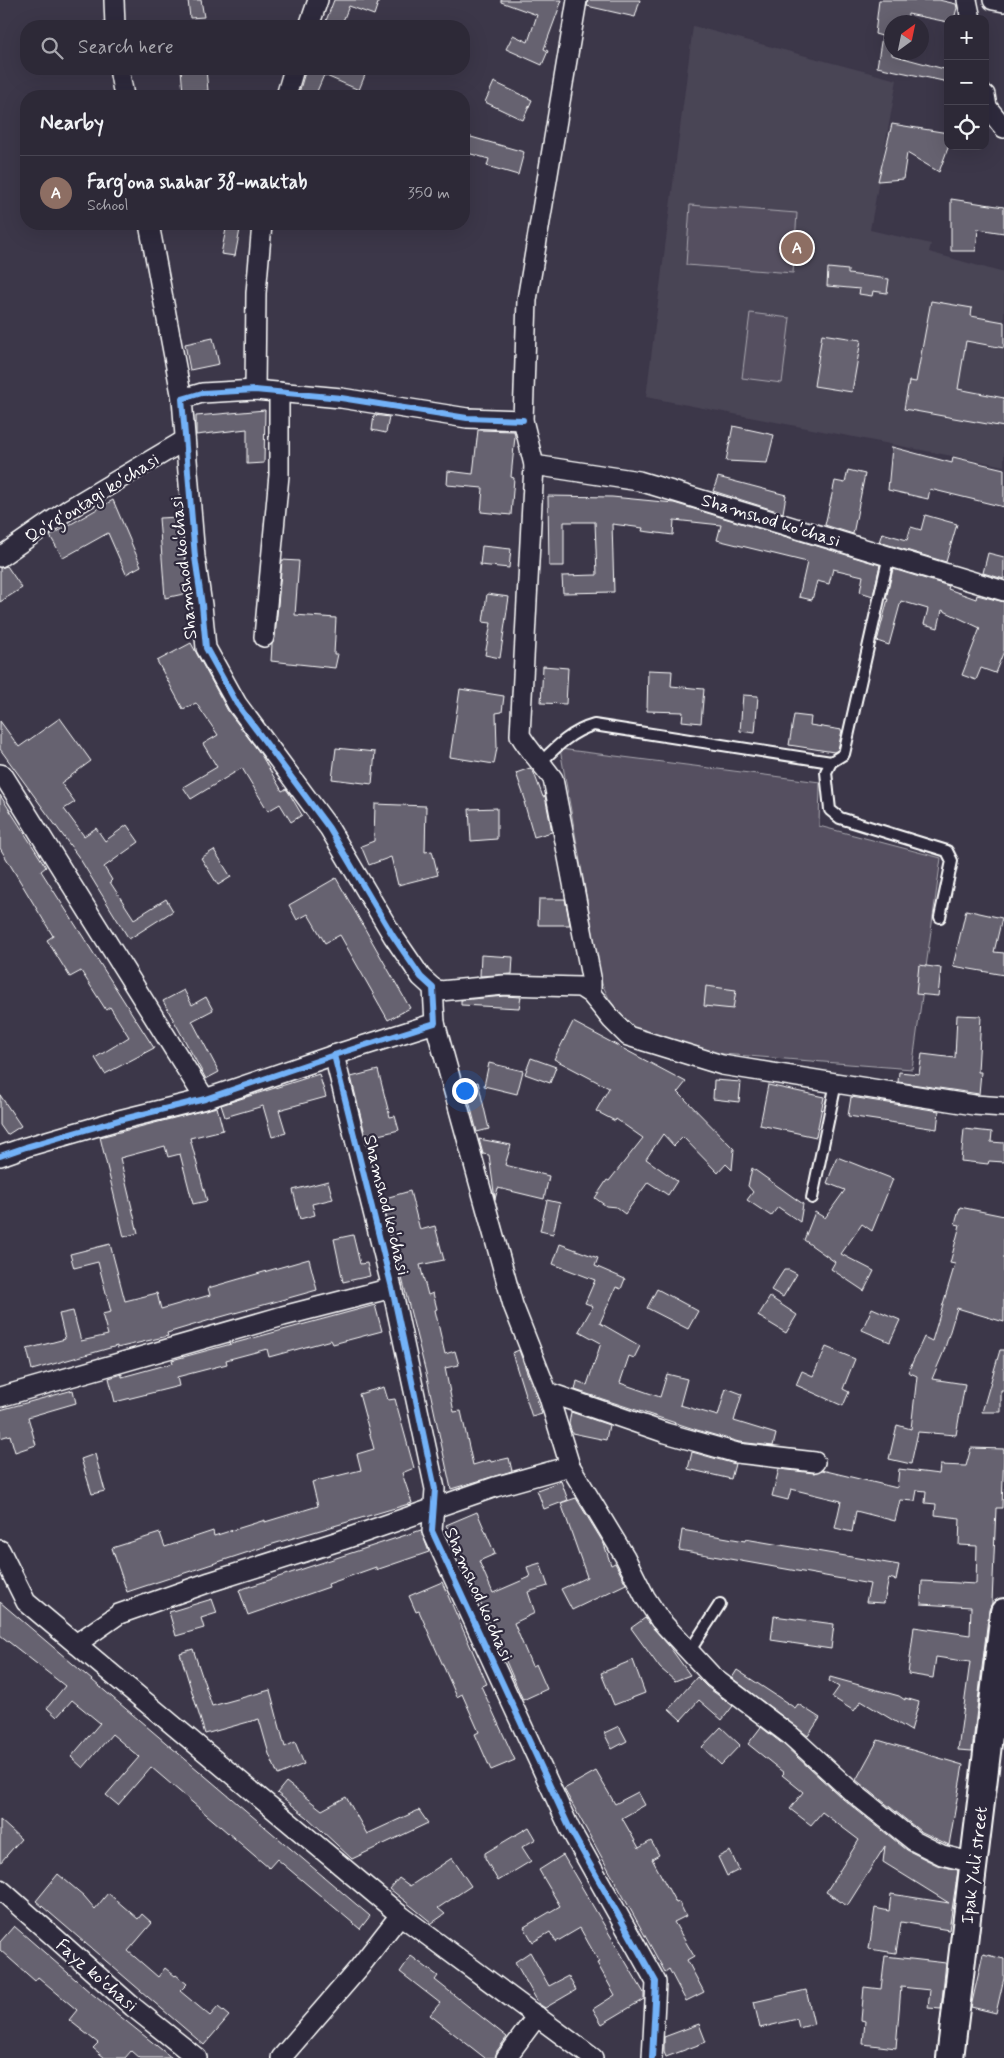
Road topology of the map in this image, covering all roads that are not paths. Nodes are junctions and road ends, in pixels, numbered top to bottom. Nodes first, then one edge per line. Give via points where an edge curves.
1 (114, 0) edge
2 (318, 0) edge
3 (577, 0) edge
4 (967, 0) edge
5 (993, 0) edge
6 (1004, 2) edge
7 (970, 15) edge
8 (114, 20) edge
9 (311, 20) edge
10 (120, 75) edge
11 (292, 75) edge
12 (123, 90) edge
13 (288, 90) edge
14 (988, 105) edge
15 (1004, 128) edge
16 (150, 230) edge
17 (261, 230) edge
18 (255, 390) junction
19 (279, 392) junction
20 (182, 399) junction
21 (524, 420) junction
22 (185, 440) junction
23 (534, 465) junction
24 (889, 555) junction
25 (0, 556) edge
26 (1004, 591) edge
27 (264, 636) dead end
28 (541, 762) junction
29 (831, 762) junction
30 (0, 774) edge
31 (940, 917) dead end
32 (433, 988) junction
33 (591, 994) junction
34 (435, 1023) junction
35 (334, 1055) junction
36 (836, 1083) junction
37 (205, 1099) junction
38 (1004, 1107) edge
39 (3, 1150) edge
40 (812, 1198) dead end
41 (392, 1288) junction
42 (547, 1392) junction
43 (0, 1398) edge
44 (815, 1462) dead end
45 (570, 1466) junction
46 (434, 1508) junction
47 (0, 1550) edge
48 (720, 1604) dead end
49 (1004, 1612) edge
50 (76, 1644) junction
51 (689, 1652) junction
52 (974, 1863) junction
53 (0, 1889) edge
54 (400, 1915) junction
55 (537, 2016) junction
56 (197, 2058) edge
57 (281, 2058) edge
58 (506, 2058) edge
59 (593, 2058) edge
60 (652, 2058) edge
61 (950, 2058) edge

1 - 8 street
2 - 9 street
3 - 21 street via 527,300
4 - 7 street
5 - 6 street
10 - 12 street
11 - 13 street
14 - 15 street
16 - 20 street, Shamshod koʻchasi
17 - 18 street via 256,293
18 - 19 street
18 - 20 street via 202,393
19 - 21 street via 341,398 467,418
19 - 27 street via 279,475
20 - 22 street, Shamshod koʻchasi
21 - 23 street
22 - 25 street, Qoʻrgʻontagi koʻchasi via 69,509
22 - 32 street, Shamshod koʻchasi via 206,648 237,704 329,828 393,936 421,977
23 - 24 street, Shamshod koʻchasi via 639,481
23 - 28 street via 520,735
24 - 26 street, Shamshod koʻchasi
24 - 29 lane via 844,754
28 - 29 lane via 563,740 594,725
28 - 33 street via 553,779 591,977
29 - 31 lane via 826,772 830,810 840,818 947,851 952,861
30 - 37 street via 3,774
32 - 33 street via 504,984 580,987
32 - 34 street
33 - 36 street via 628,1036 722,1065
34 - 35 street
34 - 42 street via 513,1305
35 - 37 street
35 - 41 street, Shamshod koʻchasi
36 - 38 street
36 - 40 lane
37 - 39 street
41 - 43 street
41 - 46 street, Shamshod koʻchasi via 435,1489
42 - 44 street via 666,1433 737,1453
42 - 45 street
45 - 46 street
45 - 51 street via 625,1557 645,1597 660,1620
46 - 50 street via 119,1614
46 - 60 street, Shamshod koʻchasi via 432,1531 562,1811 656,1982
47 - 50 street via 26,1602
48 - 51 lane
49 - 52 main road, Ipak Yuli street
50 - 54 street
51 - 52 street via 714,1678 791,1736 850,1790 914,1841 942,1854
52 - 61 main road, Ipak Yuli street
53 - 56 street, Fayz koʻchasi via 133,2007
54 - 55 street
54 - 57 street
55 - 58 street
55 - 59 street

